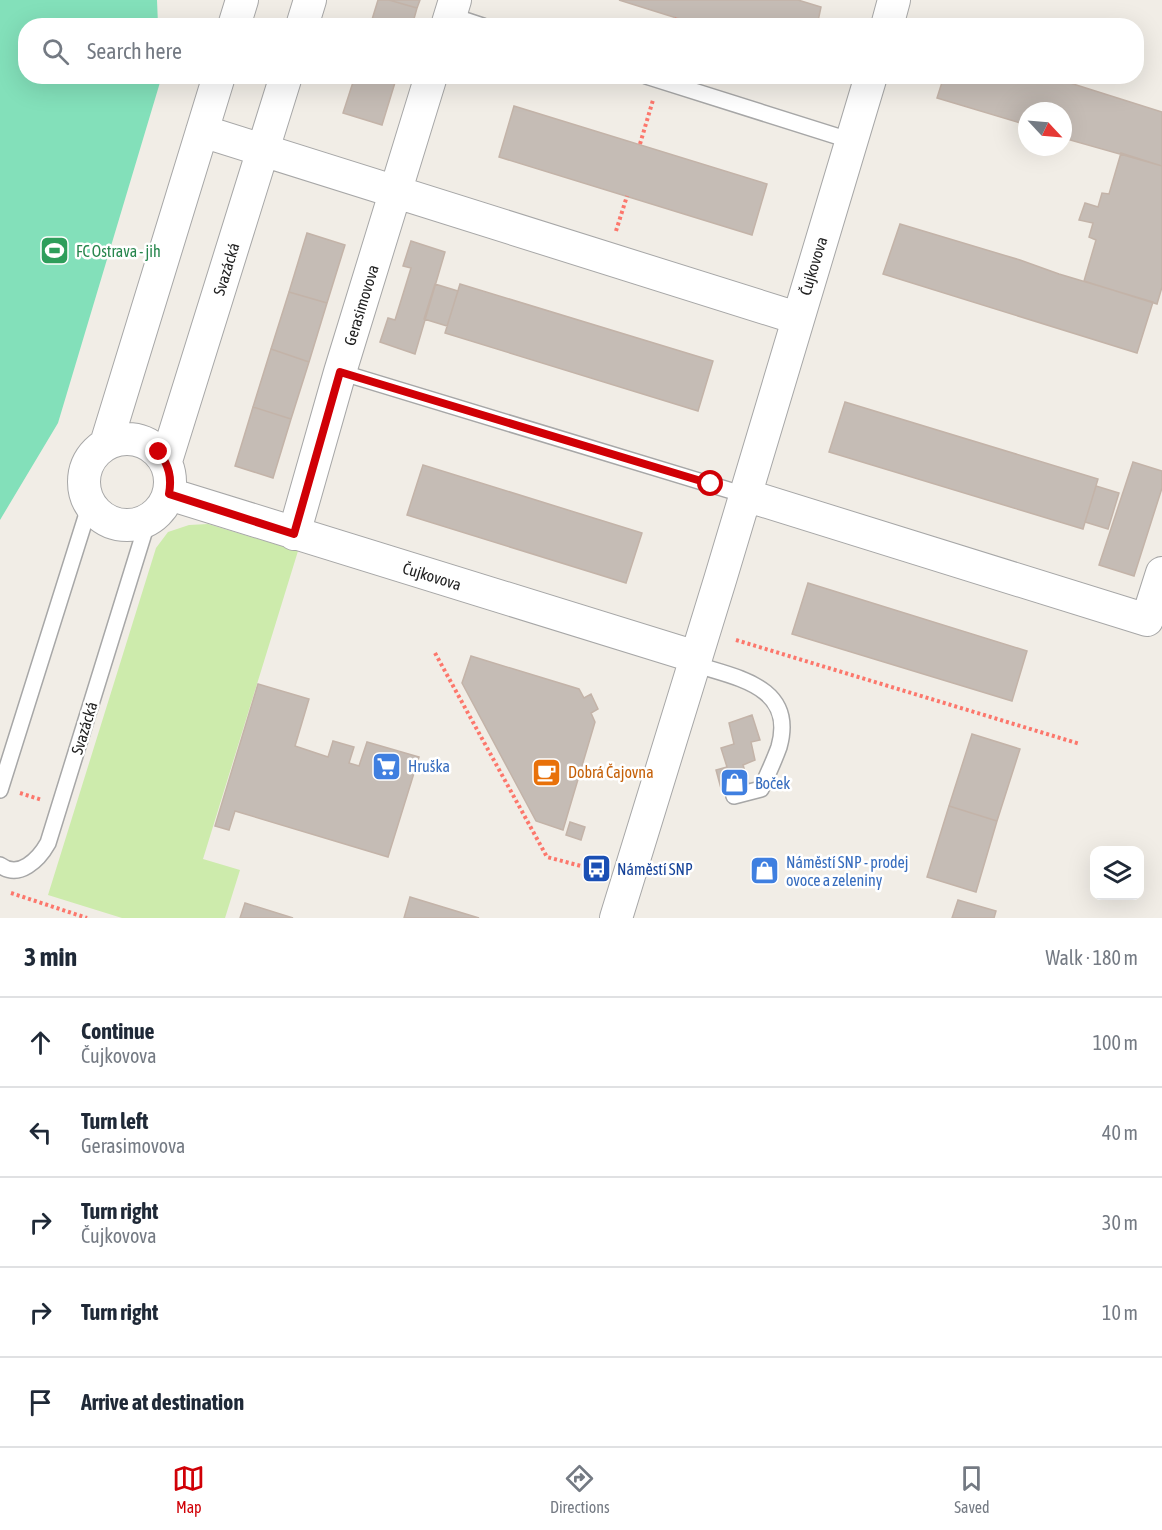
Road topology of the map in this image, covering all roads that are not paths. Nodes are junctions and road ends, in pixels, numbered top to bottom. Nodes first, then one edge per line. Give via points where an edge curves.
1 (242, 0) edge
2 (310, 0) edge
3 (894, 0) edge
4 (236, 18) edge
5 (304, 18) edge
6 (889, 18) edge
7 (217, 84) edge
8 (284, 84) edge
9 (429, 84) edge
10 (669, 84) edge
11 (869, 84) edge
12 (202, 131) junction
13 (852, 141) junction
14 (264, 149) junction
15 (396, 191) junction
16 (798, 318) junction
17 (340, 372) junction
18 (106, 444) junction
19 (166, 461) junction
20 (169, 494) junction
21 (745, 495) junction
22 (90, 504) junction
23 (148, 520) junction
24 (294, 534) junction
25 (1162, 573) edge
26 (695, 661) junction
27 (0, 788) edge
28 (734, 796) dead end
29 (1, 870) edge
30 (616, 918) edge

1 - 4 street
2 - 5 street
3 - 6 street
7 - 12 street
8 - 14 street, Svazácká
9 - 15 street, Gerasimovova
10 - 13 lane
11 - 13 street, Čujkovova
12 - 14 street
12 - 18 street
13 - 16 street, Čujkovova
14 - 15 street
14 - 19 street, Svazácká
15 - 16 street
15 - 17 street, Gerasimovova
16 - 21 street, Čujkovova
17 - 21 lane
17 - 24 street, Gerasimovova
18 - 19 street via 140,440
18 - 22 street via 96,451 84,473 83,484
19 - 20 street
20 - 23 street
20 - 24 street, Čujkovova
21 - 25 street via 1147,620
21 - 26 street, Čujkovova
22 - 23 street via 116,524
22 - 27 lane
23 - 29 lane, Svazácká via 48,843 40,857 27,867
24 - 26 street, Čujkovova
26 - 28 lane via 747,680 766,692 779,708 779,747 761,789
26 - 30 street, Čujkovova

